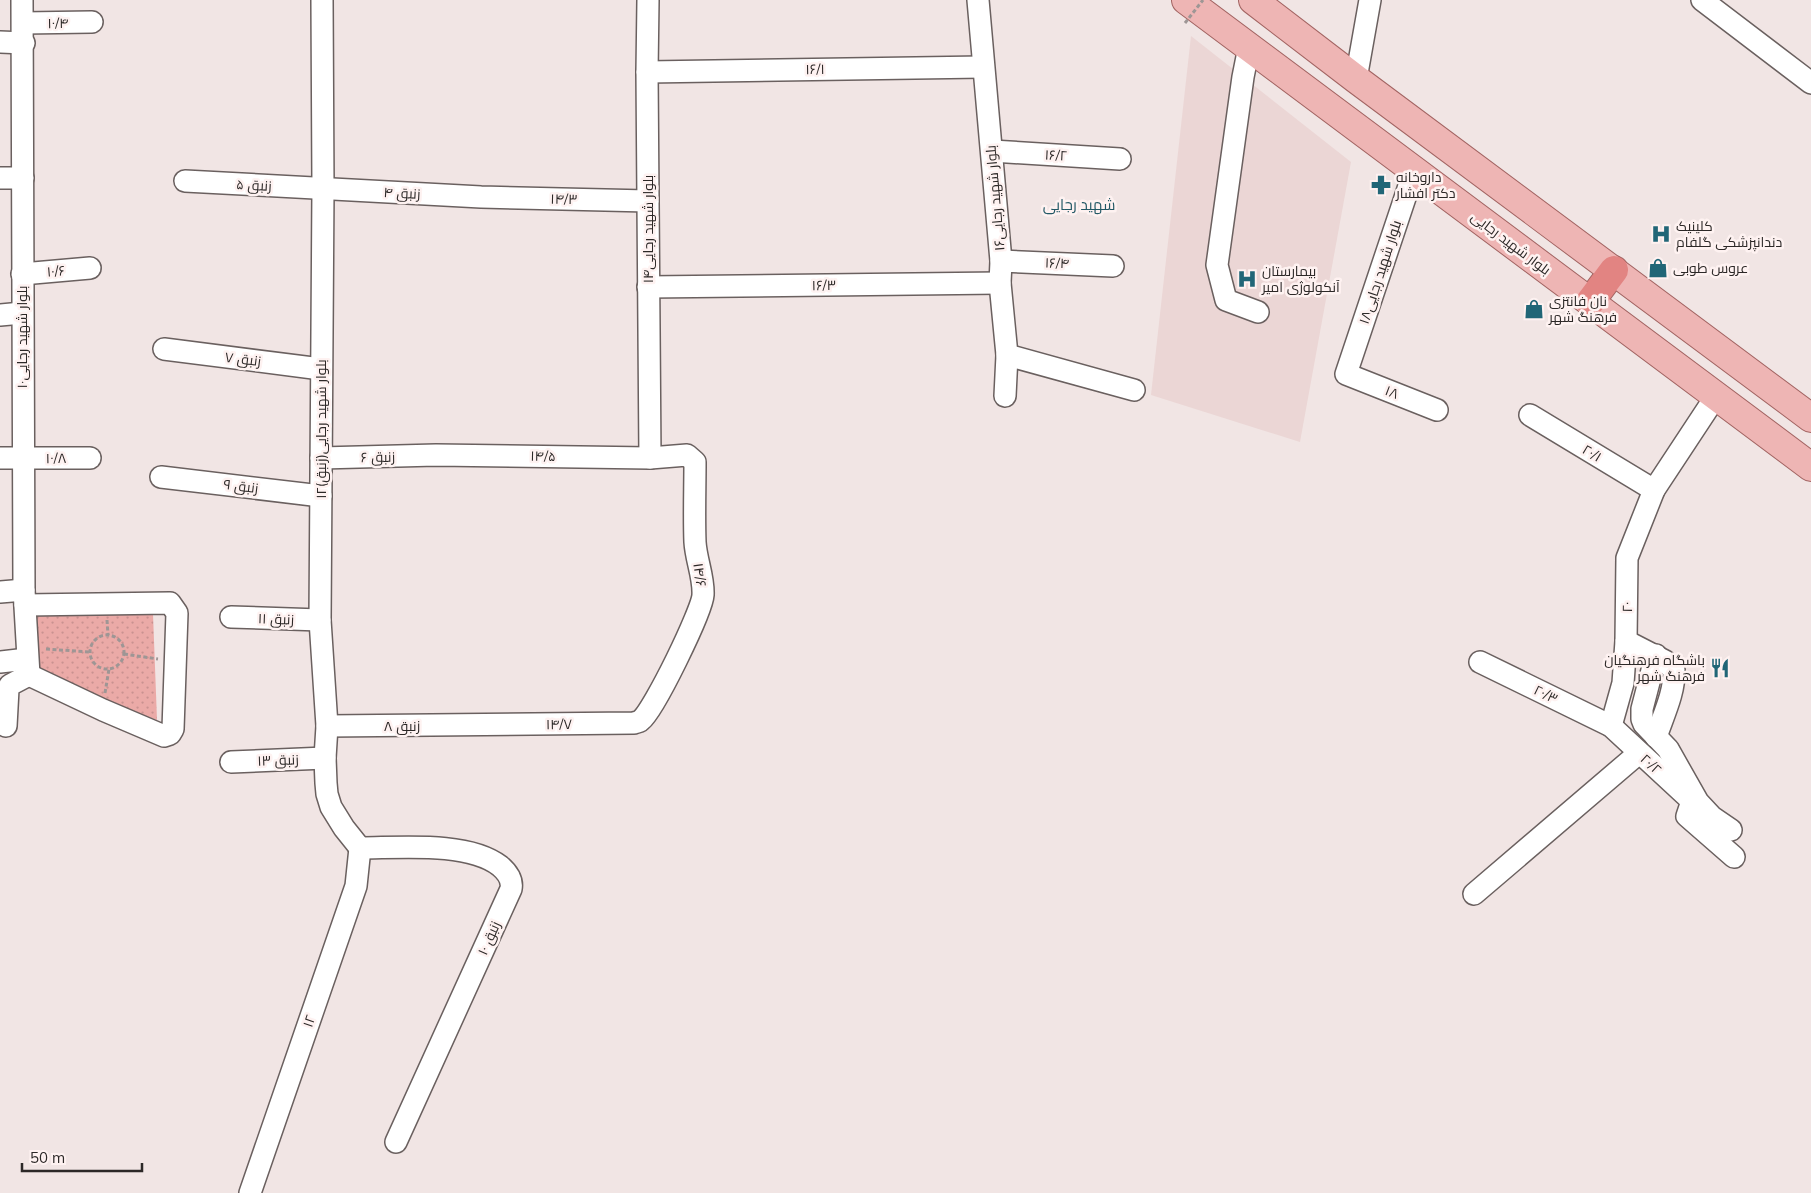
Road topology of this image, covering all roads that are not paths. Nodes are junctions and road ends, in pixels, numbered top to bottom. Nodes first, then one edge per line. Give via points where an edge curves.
1 (22, 0) edge
2 (322, 0) edge
3 (648, 0) edge
4 (978, 0) edge
5 (1253, 0) edge
6 (1370, 0) edge
7 (1702, 0) edge
8 (1186, 12) edge
9 (92, 22) dead end
10 (23, 33) junction
11 (0, 42) edge
12 (1249, 47) junction
13 (983, 67) junction
14 (647, 72) junction
15 (1356, 79) junction
16 (1811, 83) edge
17 (992, 151) junction
18 (1120, 159) dead end
19 (1414, 171) junction
20 (0, 178) edge
21 (23, 178) junction
22 (185, 181) dead end
23 (323, 188) junction
24 (481, 197) joint
25 (648, 201) junction
26 (1001, 261) junction
27 (1113, 266) dead end
28 (90, 268) dead end
29 (1614, 270) junction
30 (22, 274) junction
31 (1000, 282) junction
32 (648, 287) junction
33 (1590, 302) junction
34 (1258, 312) dead end
35 (22, 313) junction
36 (0, 316) edge
37 (164, 349) dead end
38 (1007, 355) junction
39 (321, 369) junction
40 (1346, 374) joint
41 (1134, 390) dead end
42 (1005, 396) dead end
43 (1716, 396) junction
44 (1437, 410) dead end
45 (1530, 415) dead end
46 (1811, 418) edge
47 (436, 455) joint
48 (0, 458) edge
49 (23, 458) junction
50 (90, 458) dead end
51 (321, 458) junction
52 (650, 458) junction
53 (1811, 467) edge
54 (161, 477) dead end
55 (1654, 490) junction
56 (321, 496) junction
57 (0, 592) edge
58 (24, 597) junction
59 (231, 617) dead end
60 (320, 620) junction
61 (1626, 641) junction
62 (27, 661) junction
63 (0, 662) edge
64 (1480, 662) dead end
65 (640, 721) joint
66 (6, 726) dead end
67 (327, 726) junction
68 (476, 726) joint
69 (1611, 726) junction
70 (1639, 753) junction
71 (325, 758) junction
72 (231, 762) dead end
73 (1732, 830) dead end
74 (360, 848) junction
75 (1734, 857) dead end
76 (1474, 894) dead end
77 (396, 1142) dead end
78 (250, 1193) edge

1 - 10 street, بلوار شهید رجایی۱۰
2 - 23 street, ۱۲بلوار شهید رجایی(زنبق)
3 - 14 street, بلوار شهید رجایی۱۴
4 - 13 street, بلوار شهید رجایی۱۶
5 - 15 main road
6 - 15 street
7 - 16 street
8 - 12 main road, بلوار شهید رجایی
9 - 10 street, ۱۰/۴
10 - 11 street, ۱۰/۴
10 - 21 street, بلوار شهید رجایی۱۰
12 - 19 main road, بلوار شهید رجایی
12 - 34 street via 1217,265 1226,300
13 - 14 street, ۱۶/۱
13 - 17 street, بلوار شهید رجایی۱۶
14 - 25 street, بلوار شهید رجایی۱۴
15 - 29 main road
17 - 18 street, ۱۶/۲
17 - 26 street, بلوار شهید رجایی۱۶
19 - 33 main road, بلوار شهید رجایی
19 - 40 street, بلوار شهید رجایی۱۸
20 - 21 street
21 - 30 street, بلوار شهید رجایی۱۰
22 - 23 street, زنبق ۵
23 - 24 street, زنبق ۴
23 - 39 street, ۱۲بلوار شهید رجایی(زنبق)
24 - 25 street, ۱۴/۳
25 - 32 street, بلوار شهید رجایی۱۴
26 - 27 street, ۱۶/۴
26 - 31 street, بلوار شهید رجایی۱۶
28 - 30 street, ۱۰/۶
29 - 33 highway
29 - 46 main road
30 - 35 street, بلوار شهید رجایی۱۰
31 - 32 street, ۱۶/۳
31 - 38 street, بلوار شهید رجایی۱۶
32 - 52 street, بلوار شهید رجایی۱۴
33 - 43 main road, بلوار شهید رجایی
35 - 36 street
35 - 49 street, بلوار شهید رجایی۱۰
37 - 39 street, زنبق ۷
38 - 41 street
38 - 42 street, بلوار شهید رجایی۱۶
39 - 51 street, ۱۲بلوار شهید رجایی(زنبق)
40 - 44 street, ۱۸
43 - 53 main road, بلوار شهید رجایی
43 - 55 street, ۲۰
45 - 55 street, ۲۰/۱
47 - 51 street, زنبق ۶
47 - 52 street, ۱۴/۵
48 - 49 street, ۱۰/۸
49 - 50 street, ۱۰/۸
49 - 58 street, بلوار شهید رجایی۱۰
51 - 56 street, ۱۲بلوار شهید رجایی(زنبق)
52 - 65 street, ۱۴/۶ via 687,456 695,462 695,544 703,597 668,675
54 - 56 street, زنبق ۹
55 - 61 street, ۲۰ via 1628,558
56 - 60 street, ۱۲بلوار شهید رجایی(زنبق)
57 - 58 street
58 - 62 street, بلوار شهید رجایی۱۰
58 - 62 street via 170,603 177,613 173,729 164,736 103,710
59 - 60 street, زنبق ۱۱
60 - 67 street, ۱۲بلوار شهید رجایی(زنبق)
61 - 69 street, ۲۰ via 1623,683
61 - 73 street via 1656,655 1644,700 1644,724 1668,750 1698,802 1712,818
62 - 63 street
62 - 66 street via 8,689
64 - 69 street, ۲۰/۳
65 - 68 street, ۱۴/۷
67 - 68 street, زنبق ۸
67 - 71 street, ۱۲بلوار شهید رجایی(زنبق)
69 - 70 street, ۲۰/۲
70 - 75 street, ۲۰/۲ via 1692,801 1687,816
70 - 76 street
71 - 72 street, زنبق ۱۳
71 - 74 street, ۱۲بلوار شهید رجایی(زنبق) via 331,806
74 - 77 street, زنبق ۱۰ via 463,851 495,863 506,871 512,882
74 - 78 street, ۱۲ via 356,886

